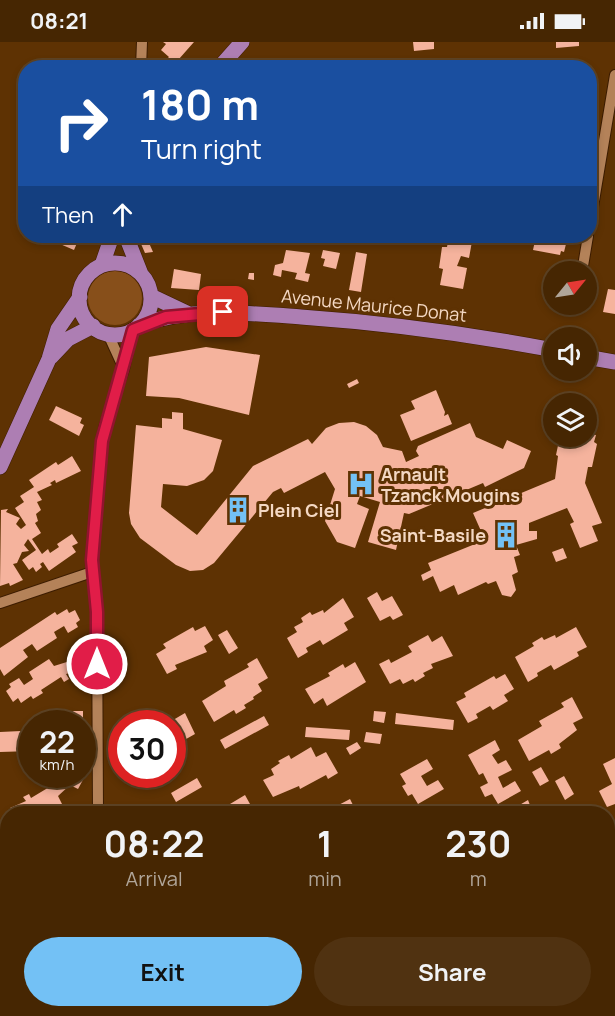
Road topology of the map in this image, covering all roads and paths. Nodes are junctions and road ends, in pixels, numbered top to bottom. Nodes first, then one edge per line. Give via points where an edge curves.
1 (142, 42) edge
2 (242, 42) edge
3 (141, 60) edge
4 (226, 60) edge
5 (615, 75) edge
6 (597, 183) edge
7 (110, 243) edge
8 (129, 243) edge
9 (587, 243) edge
10 (584, 261) edge
11 (102, 265) junction
12 (141, 274) junction
13 (151, 296) junction
14 (80, 297) junction
15 (189, 314) junction
16 (93, 326) junction
17 (136, 328) junction
18 (108, 334) junction
19 (543, 348) edge
20 (49, 359) junction
21 (597, 359) edge
22 (615, 362) edge
23 (124, 369) junction
24 (0, 467) edge
25 (92, 572) junction
26 (0, 603) edge
27 (98, 806) edge

1 - 3 street
2 - 4 main road
5 - 6 street
7 - 11 main road
8 - 12 main road
9 - 10 street
11 - 12 main road via 123,264
11 - 14 main road via 86,278
12 - 13 main road
13 - 15 main road
13 - 17 main road via 146,317
14 - 16 main road via 85,318
14 - 20 main road via 58,329
15 - 17 main road
15 - 19 main road, Avenue Maurice Donat via 251,313 414,327
16 - 18 main road
16 - 20 main road via 68,339
17 - 18 main road
17 - 23 street
18 - 23 street
20 - 24 main road
21 - 22 main road
23 - 25 street via 102,441
25 - 26 street
25 - 27 street via 97,612

